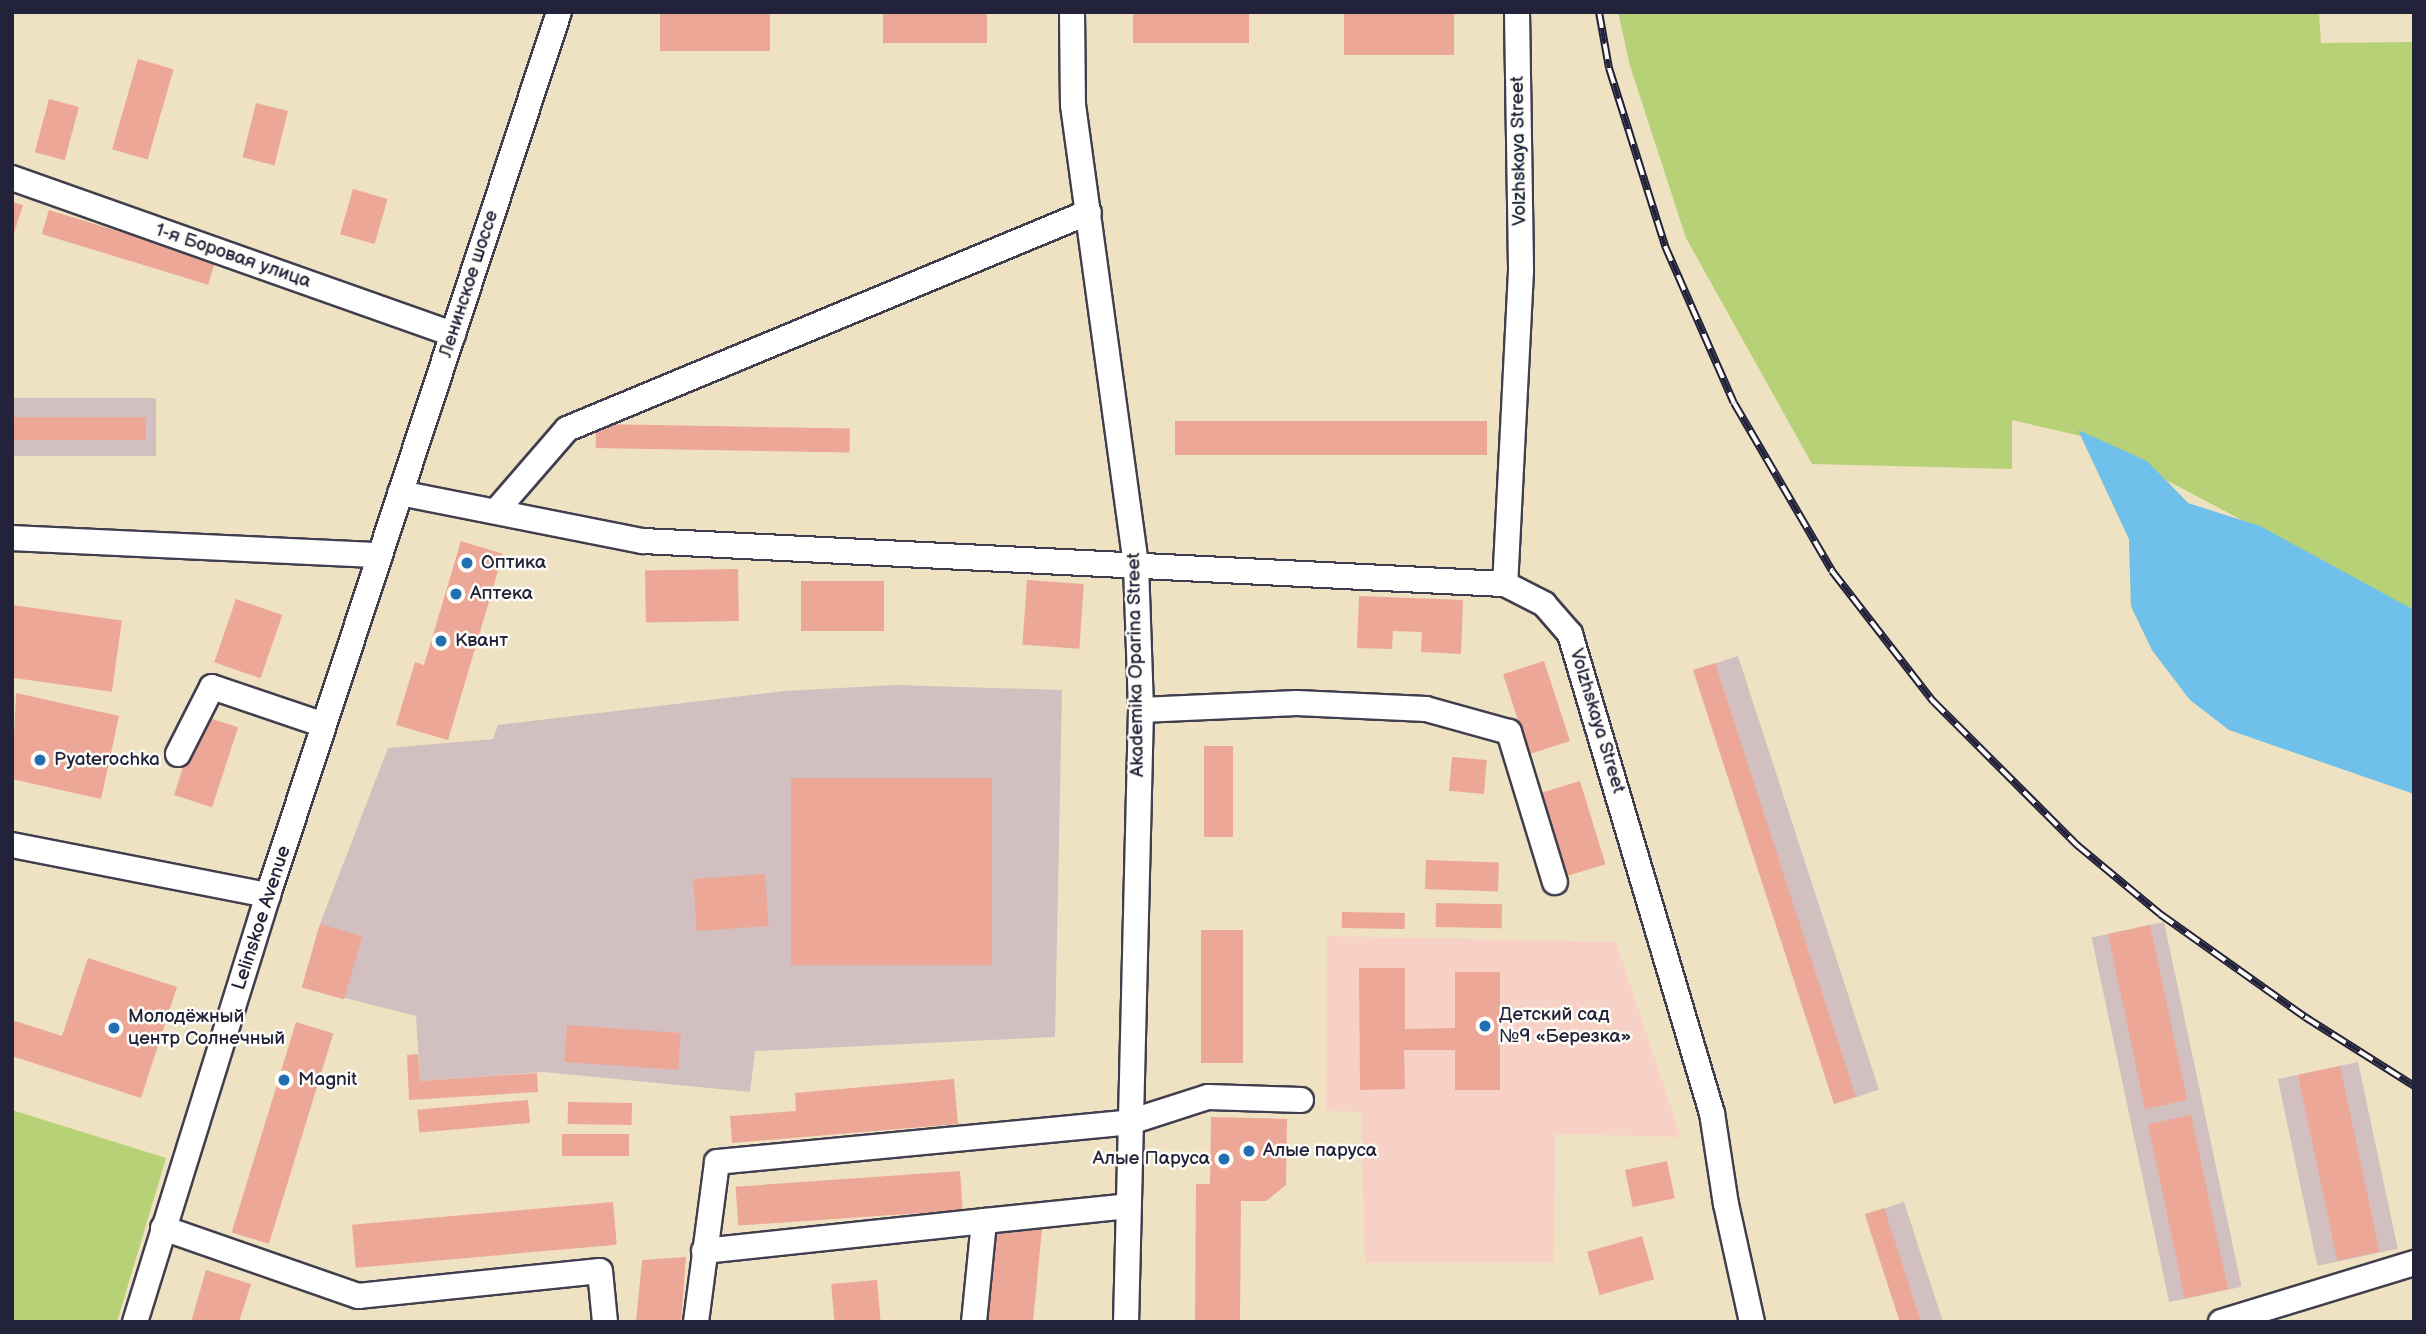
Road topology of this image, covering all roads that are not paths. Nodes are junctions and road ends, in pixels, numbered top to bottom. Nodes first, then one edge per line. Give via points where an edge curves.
1 (559, 12) edge
2 (1072, 12) edge
3 (1517, 12) edge
4 (12, 178) edge
5 (1089, 212) junction
6 (453, 334) junction
7 (400, 493) junction
8 (496, 511) junction
9 (12, 538) edge
10 (379, 555) junction
11 (1136, 565) junction
12 (1505, 584) junction
13 (1141, 710) junction
14 (324, 725) junction
15 (178, 754) dead end
16 (12, 845) edge
17 (1555, 882) dead end
18 (268, 895) junction
19 (1301, 1100) dead end
20 (1130, 1122) junction
21 (1128, 1206) junction
22 (984, 1221) junction
23 (163, 1228) junction
24 (704, 1251) junction
25 (2414, 1263) edge
26 (135, 1322) edge
27 (605, 1322) edge
28 (696, 1322) edge
29 (974, 1322) edge
30 (1126, 1322) edge
31 (1752, 1322) edge
32 (2221, 1322) edge

1 - 6 street, Ленинское шоссе
2 - 5 street, Akademika Oparina Street via 1073,105
3 - 12 street, Volzhskaya Street via 1521,271
4 - 6 street, 1-я Боровая улица
5 - 8 street via 568,429
5 - 11 street, Akademika Oparina Street
6 - 7 street, Ленинское шоссе
7 - 8 street
7 - 10 street, Ленинское шоссе
8 - 11 street via 643,541
9 - 10 street
10 - 14 street, Lelinskoe Avenue
11 - 12 street
11 - 13 street, Akademika Oparina Street
12 - 31 street, Volzhskaya Street via 1544,604 1570,634 1712,1113
13 - 17 street via 1297,703 1426,709 1509,732
13 - 20 street, Akademika Oparina Street
14 - 15 street via 212,687
14 - 18 street, Lelinskoe Avenue
16 - 18 street
18 - 23 street, Lelinskoe Avenue
19 - 20 street via 1208,1097
20 - 21 street, Akademika Oparina Street
20 - 24 street via 717,1161
21 - 22 street
21 - 30 street, Akademika Oparina Street
22 - 24 street
22 - 29 street
23 - 26 street, Lelinskoe Avenue
23 - 27 street via 358,1296 600,1271
24 - 28 street
25 - 32 street

